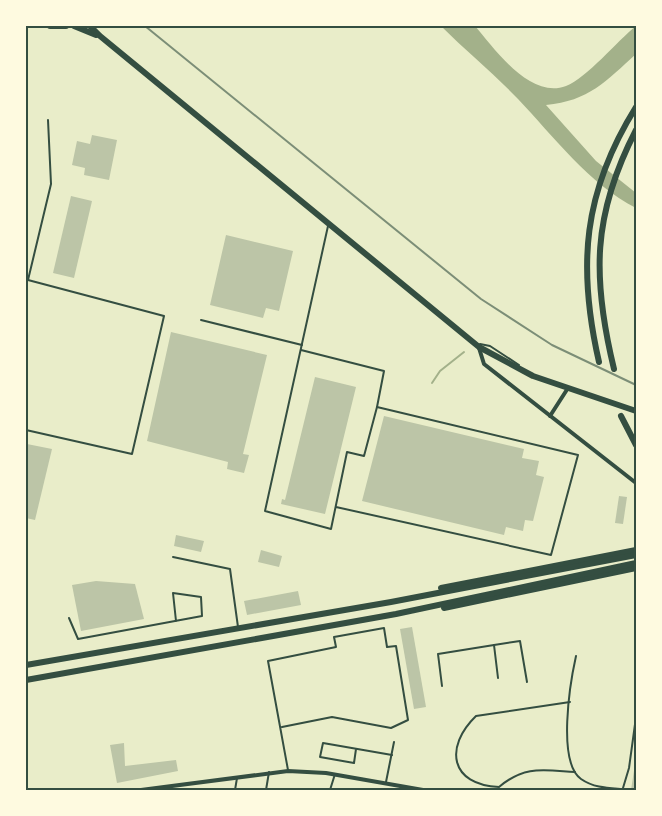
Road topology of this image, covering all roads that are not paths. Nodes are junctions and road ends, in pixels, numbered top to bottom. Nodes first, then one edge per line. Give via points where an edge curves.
1 (50, 26) edge
2 (66, 26) edge
3 (74, 26) edge
4 (90, 26) edge
5 (99, 36) junction
6 (636, 106) edge
7 (48, 120) dead end
8 (636, 130) edge
9 (328, 226) junction
10 (201, 320) dead end
11 (302, 345) junction
12 (476, 345) junction
13 (301, 350) junction
14 (599, 363) dead end
15 (614, 369) dead end
16 (568, 388) junction
17 (377, 407) junction
18 (636, 411) edge
19 (550, 416) junction
20 (621, 416) dead end
21 (26, 430) edge
22 (636, 445) edge
23 (636, 483) edge
24 (336, 507) junction
25 (636, 549) edge
26 (636, 555) edge
27 (173, 557) dead end
28 (624, 562) junction
29 (636, 563) edge
30 (636, 568) edge
31 (391, 602) junction
32 (396, 614) junction
33 (69, 618) dead end
34 (176, 621) junction
35 (238, 627) junction
36 (494, 645) junction
37 (576, 656) dead end
38 (26, 665) edge
39 (498, 678) dead end
40 (26, 680) edge
41 (527, 682) dead end
42 (442, 686) dead end
43 (570, 702) junction
44 (636, 717) edge
45 (282, 727) junction
46 (394, 742) dead end
47 (356, 749) junction
48 (392, 755) junction
49 (288, 771) junction
50 (269, 772) junction
51 (575, 772) junction
52 (335, 774) junction
53 (238, 776) junction
54 (386, 782) junction
55 (141, 790) edge
56 (235, 790) edge
57 (266, 790) edge
58 (330, 790) edge
59 (423, 790) edge
60 (622, 790) edge

1 - 2 main road
3 - 5 main road
4 - 5 main road
5 - 9 main road
6 - 14 main road via 616,142 593,209 586,293
7 - 21 lane via 51,184 28,280 164,316 132,454
8 - 15 main road via 604,218 598,263 602,319
9 - 11 lane
9 - 12 main road
10 - 11 lane
11 - 13 lane
12 - 16 main road via 527,374
12 - 19 street via 484,364
13 - 17 lane via 384,371
13 - 24 lane via 266,511 331,529
16 - 18 main road
16 - 19 street
17 - 24 lane via 364,456 347,452
17 - 24 lane via 578,455 551,555
19 - 23 street
20 - 22 main road
25 - 31 main road via 458,584
26 - 28 main road
27 - 35 lane via 230,569
28 - 29 main road
28 - 31 main road
28 - 32 main road
30 - 32 main road via 459,606
31 - 35 main road
32 - 40 main road
33 - 34 lane via 78,639
34 - 34 lane via 202,616 201,597 173,593
35 - 38 main road
36 - 39 lane
36 - 41 lane via 520,641
36 - 42 lane via 438,654
37 - 43 lane
43 - 51 lane via 567,744
43 - 51 lane via 476,716 465,727 455,748 457,766 467,778 483,787 499,787 514,774 538,770
44 - 60 lane
45 - 45 lane via 268,661 336,647 334,637 384,628 387,647 396,646 408,720 391,728 332,717
45 - 49 lane
46 - 48 lane
47 - 47 lane via 323,743 320,757 354,763
47 - 48 lane
48 - 54 lane
49 - 50 street
49 - 52 street
50 - 53 street
50 - 57 lane
51 - 60 lane via 580,779 599,787
52 - 54 street
52 - 58 lane
53 - 55 street
53 - 56 lane
54 - 59 street

